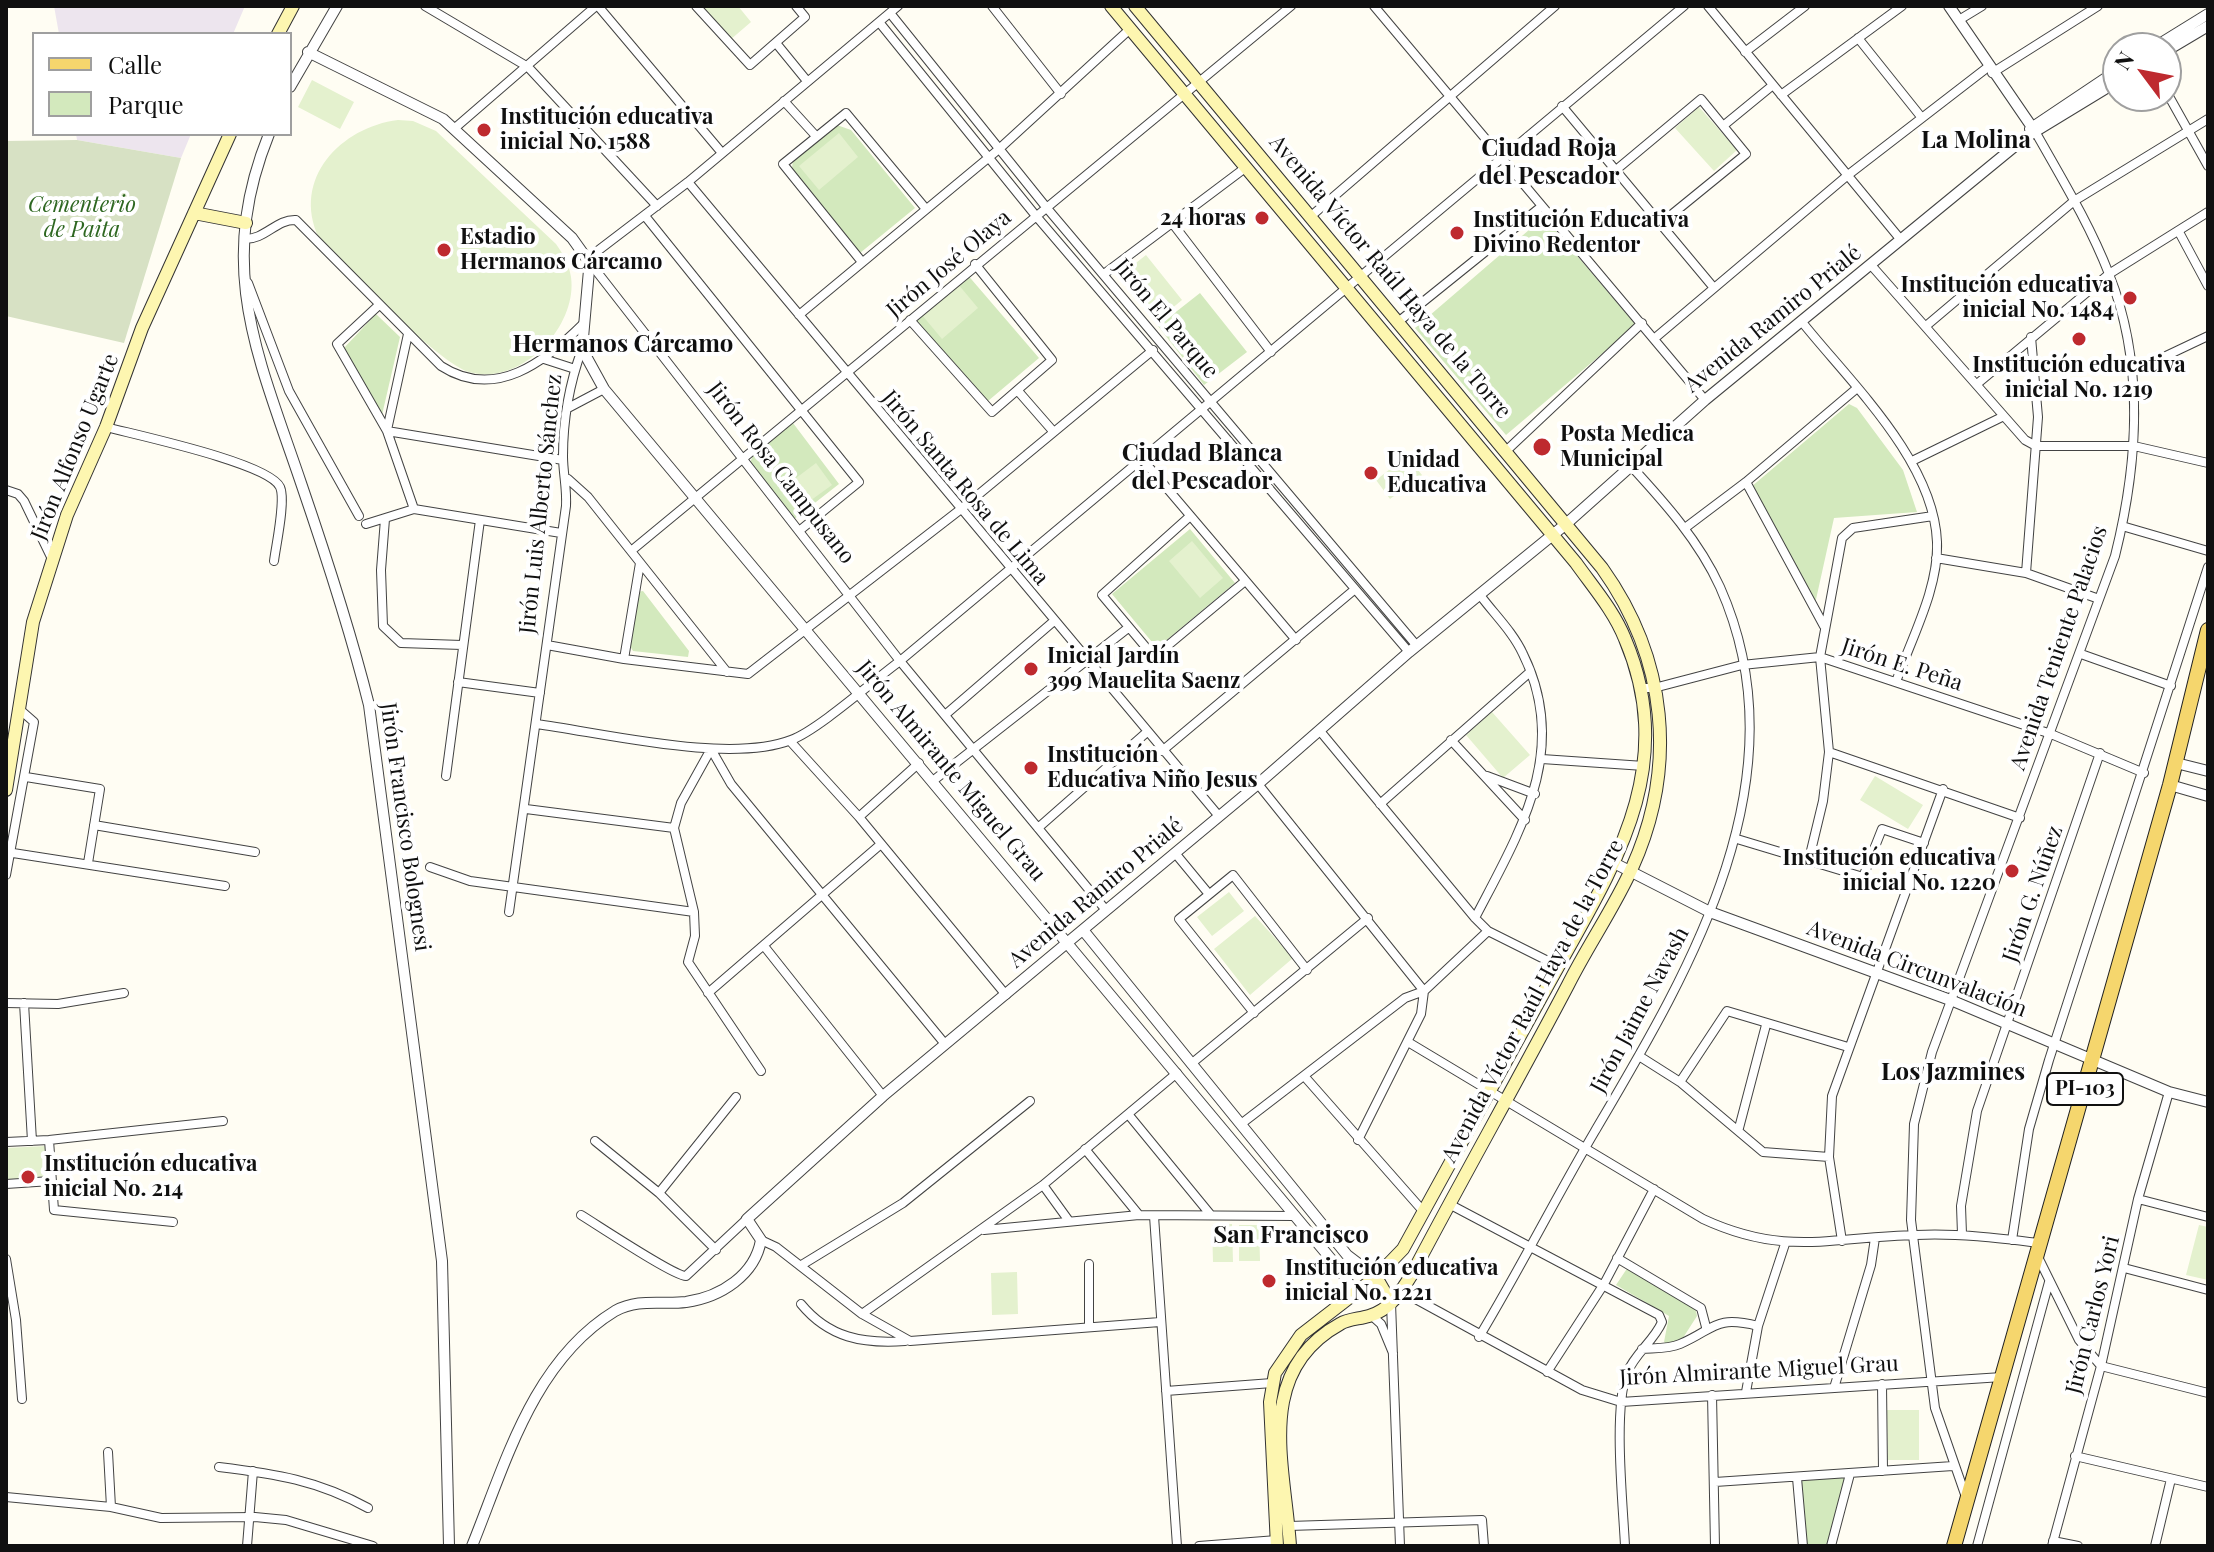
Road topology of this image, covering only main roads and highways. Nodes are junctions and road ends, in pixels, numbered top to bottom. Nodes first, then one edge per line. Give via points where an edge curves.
1 (293, 6) edge
2 (1111, 6) edge
3 (1135, 6) edge
4 (279, 32) edge
5 (229, 136) edge
6 (194, 213) junction
7 (246, 223) road end
8 (2208, 630) edge
9 (6, 790) edge
10 (1376, 1277) junction
11 (1354, 1292) junction
12 (1391, 1303) junction
13 (1371, 1315) junction
14 (1277, 1543) edge
15 (1290, 1546) edge
16 (1954, 1546) edge

1 - 4 main road
2 - 10 main road, Avenida Víctor Raúl Haya de la Torre via 1553,535 1620,628 1639,688 1644,766 1633,823 1616,864 1396,1258
3 - 12 main road, Avenida Víctor Raúl Haya de la Torre via 1615,588 1654,688 1661,766 1654,809 1631,870 1508,1101
5 - 6 main road, Jirón Alfonso Ugarte
6 - 7 main road
6 - 9 main road, Jirón Alfonso Ugarte via 142,328 52,559 33,622
8 - 16 main road, PI-103 via 2170,785
10 - 11 main road, Avenida Víctor Raúl Haya de la Torre
10 - 12 main road
11 - 13 main road via 1357,1306
11 - 14 main road, Avenida Víctor Raúl Haya de la Torre via 1301,1335 1272,1383
12 - 13 main road, Avenida Víctor Raúl Haya de la Torre
13 - 15 main road, Avenida Víctor Raúl Haya de la Torre via 1331,1329 1297,1362 1285,1384 1280,1415

